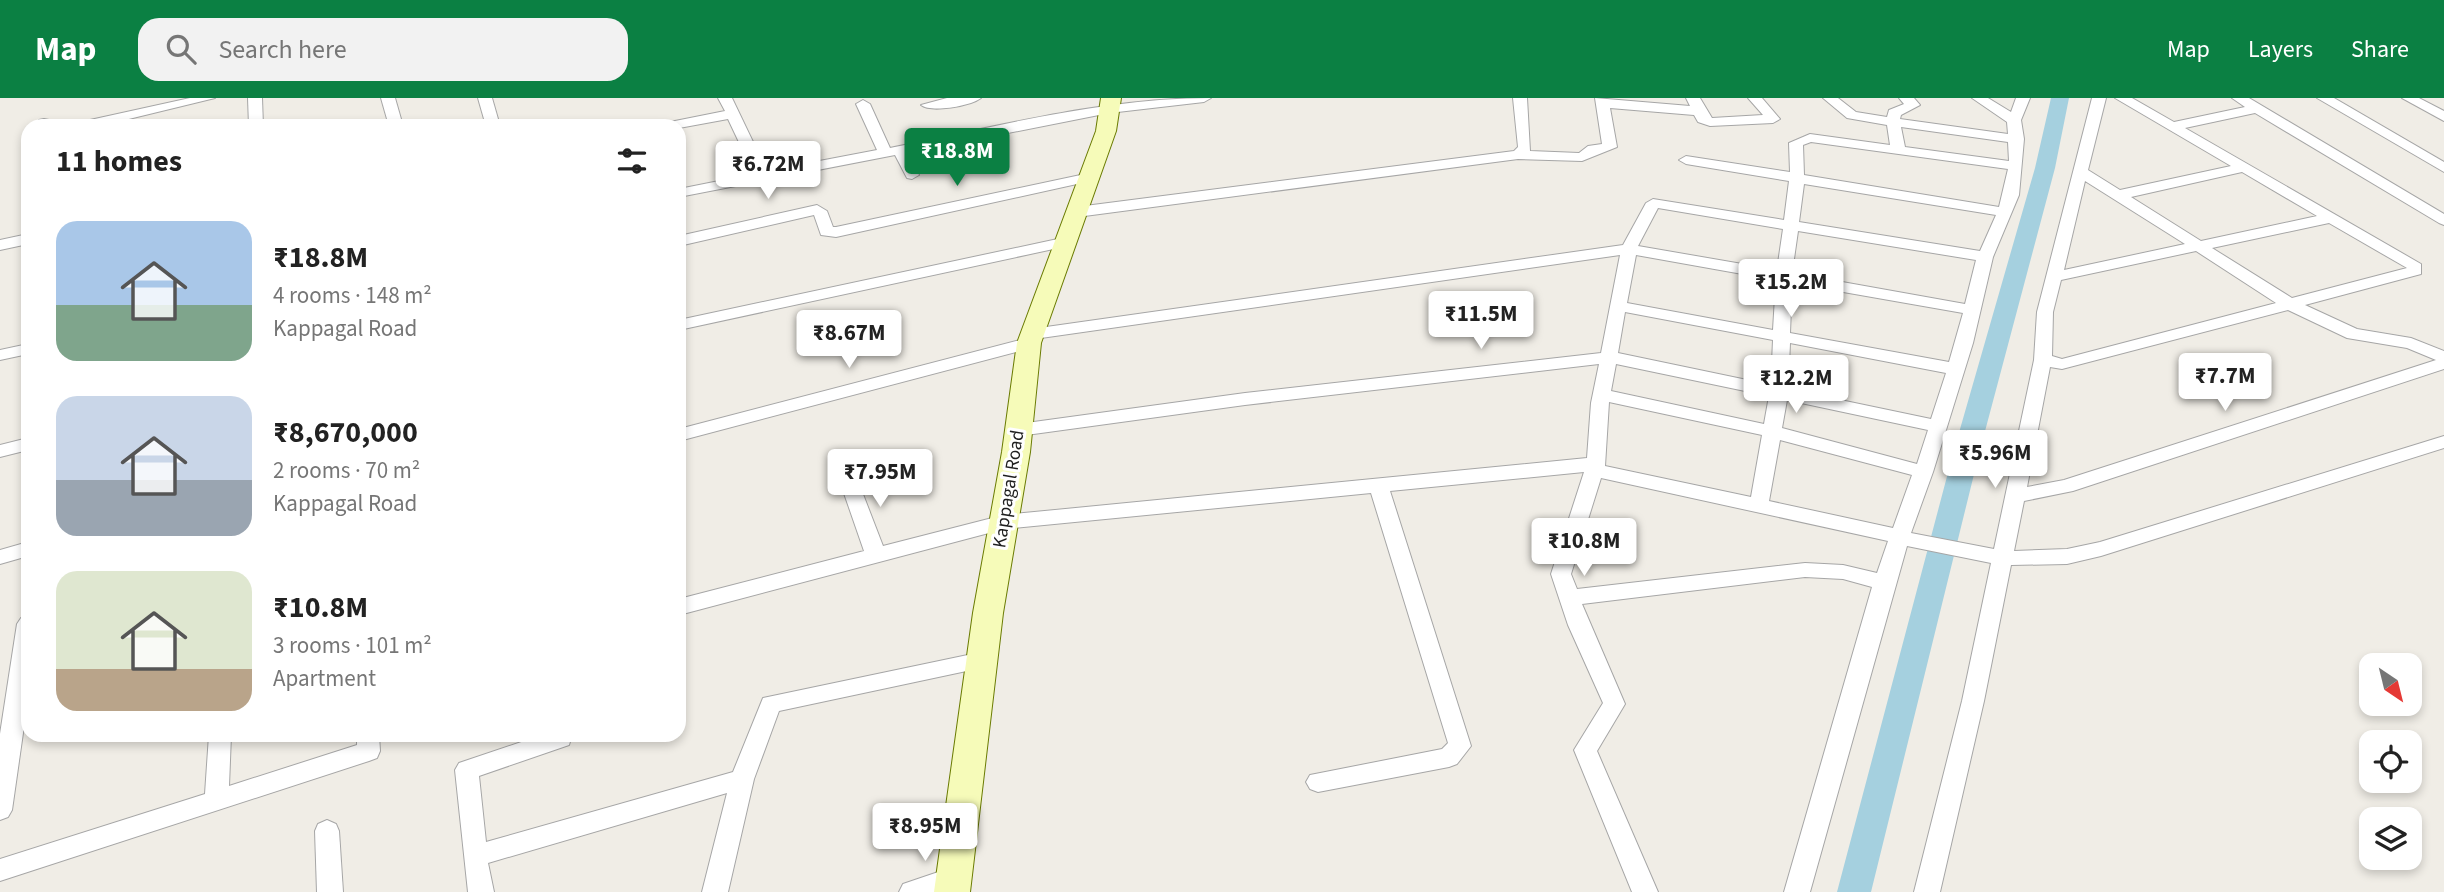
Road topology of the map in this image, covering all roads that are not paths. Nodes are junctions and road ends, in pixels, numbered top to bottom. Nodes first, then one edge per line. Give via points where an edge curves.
1 (208, 98) edge
2 (255, 98) edge
3 (388, 98) edge
4 (485, 98) edge
5 (725, 98) edge
6 (974, 98) edge
7 (1204, 98) edge
8 (1520, 98) edge
9 (1755, 98) edge
10 (1830, 98) edge
11 (1906, 98) edge
12 (1979, 98) edge
13 (2023, 98) edge
14 (2099, 98) edge
15 (2122, 98) edge
16 (2239, 98) edge
17 (2324, 98) edge
18 (2409, 98) edge
19 (1603, 100) edge
20 (863, 104) dead end
21 (1110, 104) edge
22 (928, 105) dead end
23 (1696, 105) edge
24 (2257, 109) junction
25 (732, 114) junction
26 (2444, 117) edge
27 (113, 119) edge
28 (256, 119) edge
29 (394, 119) edge
30 (491, 119) edge
31 (1893, 121) junction
32 (686, 123) edge
33 (2171, 127) junction
34 (2015, 129) junction
35 (1898, 149) junction
36 (892, 151) junction
37 (1518, 155) junction
38 (1686, 160) dead end
39 (2017, 166) junction
40 (2242, 167) junction
41 (2444, 168) edge
42 (2080, 171) junction
43 (912, 175) dead end
44 (762, 176) junction
45 (1090, 177) junction
46 (1797, 180) junction
47 (686, 192) edge
48 (2118, 195) junction
49 (1077, 212) junction
50 (2005, 212) junction
51 (2329, 218) junction
52 (2444, 220) edge
53 (1790, 225) junction
54 (686, 238) edge
55 (21, 241) edge
56 (1067, 242) junction
57 (0, 246) edge
58 (2199, 246) junction
59 (1629, 249) junction
60 (1985, 257) junction
61 (1784, 276) junction
62 (2054, 277) junction
63 (2291, 304) junction
64 (1619, 306) junction
65 (1972, 310) junction
66 (686, 323) edge
67 (1781, 336) junction
68 (1030, 339) junction
69 (21, 350) edge
70 (0, 355) edge
71 (1609, 357) junction
72 (2444, 357) edge
73 (2043, 360) junction
74 (2444, 363) edge
75 (1956, 369) junction
76 (1779, 393) junction
77 (1602, 395) junction
78 (1938, 426) junction
79 (1019, 430) junction
80 (1774, 432) junction
81 (686, 433) edge
82 (2444, 442) edge
83 (21, 446) edge
84 (0, 451) edge
85 (1595, 467) junction
86 (1924, 472) junction
87 (847, 476) dead end
88 (1379, 486) junction
89 (2014, 496) junction
90 (1759, 505) junction
91 (1004, 522) junction
92 (1909, 537) junction
93 (21, 551) edge
94 (0, 556) edge
95 (876, 556) junction
96 (2002, 559) junction
97 (1884, 582) junction
98 (1569, 598) junction
99 (686, 605) edge
100 (21, 656) edge
101 (982, 660) junction
102 (7, 721) edge
103 (220, 742) edge
104 (368, 742) edge
105 (549, 742) edge
106 (742, 779) junction
107 (1318, 782) dead end
108 (217, 800) junction
109 (0, 810) edge
110 (327, 831) dead end
111 (475, 856) junction
112 (0, 870) edge
113 (952, 885) edge
114 (330, 892) edge
115 (481, 892) edge
116 (715, 892) edge
117 (912, 892) edge
118 (1645, 892) edge
119 (1797, 892) edge
120 (1927, 892) edge

1 - 27 street
2 - 28 street
3 - 29 street
4 - 30 street
5 - 25 street
6 - 22 street
7 - 21 street
8 - 37 street via 1525,148
9 - 23 street via 1773,119 1718,124 1703,119
10 - 31 street via 1852,115
11 - 31 street via 1913,105 1894,113
12 - 34 street
13 - 34 street
14 - 42 street
15 - 33 street
16 - 24 street
17 - 41 street
18 - 26 street
19 - 23 street
19 - 37 street via 1610,146 1593,149 1582,158
20 - 36 street
21 - 36 street
21 - 45 main road, Kappagal Road
24 - 33 street
24 - 52 street
25 - 32 street
25 - 44 street
31 - 34 street
31 - 35 street
33 - 40 street
34 - 39 street
35 - 39 street
35 - 46 street via 1804,139 1797,143
36 - 43 street
36 - 44 street
37 - 49 street
38 - 46 street
39 - 50 street
40 - 48 street
40 - 51 street
42 - 48 street
42 - 62 street
44 - 47 street
45 - 49 main road, Kappagal Road
45 - 54 street via 836,232 826,232 817,210
46 - 50 street
46 - 53 street
48 - 58 street
49 - 56 main road, Kappagal Road
50 - 60 street
51 - 58 street
51 - 63 street via 2406,260 2415,271
53 - 59 street via 1653,203
53 - 60 street
53 - 61 street
55 - 57 street
56 - 66 street
56 - 68 main road, Kappagal Road
58 - 62 street
58 - 63 street
59 - 61 street
59 - 64 street
59 - 68 street
60 - 65 street
61 - 65 street
61 - 67 street
62 - 73 street via 2045,312
63 - 72 street via 2353,334 2412,343
63 - 73 street via 2062,364
64 - 67 street
64 - 71 street
65 - 75 street
67 - 75 street
67 - 76 street
68 - 79 main road, Kappagal Road
68 - 81 street
69 - 70 street
71 - 76 street
71 - 77 street
71 - 79 street
73 - 89 street
74 - 89 street via 2066,486
75 - 78 street
76 - 78 street
76 - 80 street
77 - 80 street
77 - 85 street
78 - 86 street
79 - 91 main road, Kappagal Road
80 - 86 street
80 - 90 street
82 - 96 street via 2068,558
83 - 84 street
85 - 88 street
85 - 90 street
85 - 98 street via 1561,574
86 - 92 street
87 - 95 street
88 - 91 street
88 - 107 street via 1460,747 1449,757
89 - 96 street
90 - 92 street
91 - 95 street
91 - 101 main road, Kappagal Road
92 - 96 street
92 - 97 street
93 - 94 street
95 - 99 street
96 - 120 street
97 - 98 street via 1843,572 1805,570
97 - 119 street
98 - 118 street via 1614,704 1585,750
100 - 102 street
101 - 106 street via 771,705
101 - 113 main road, Kappagal Road
102 - 109 street
103 - 108 street
104 - 108 street via 369,751
105 - 111 street via 467,770
106 - 111 street
106 - 116 street
108 - 112 street
110 - 114 street
111 - 115 street
113 - 117 street

